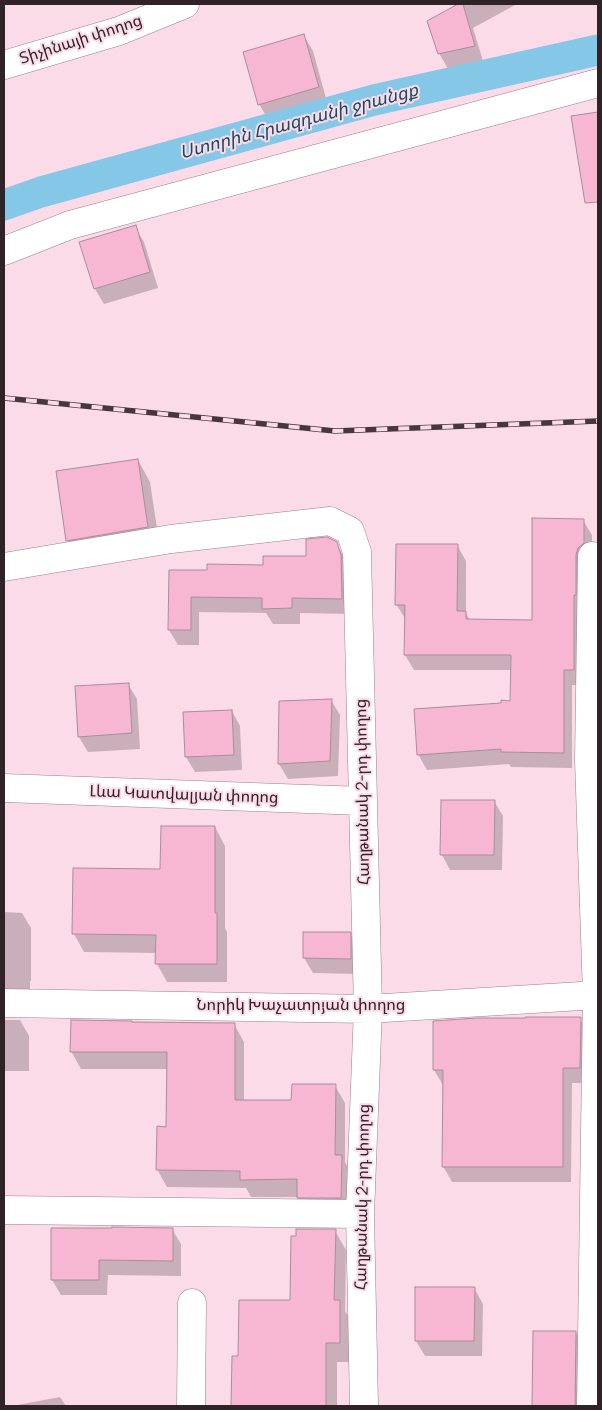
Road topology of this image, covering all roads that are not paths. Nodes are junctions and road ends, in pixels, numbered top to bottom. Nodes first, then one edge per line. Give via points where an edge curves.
1 (185, 4) edge
2 (4, 65) edge
3 (598, 83) edge
4 (4, 251) edge
5 (592, 556) dead end
6 (4, 567) edge
7 (4, 788) edge
8 (364, 801) junction
9 (598, 995) edge
10 (4, 1003) edge
11 (368, 1008) junction
12 (4, 1210) edge
13 (360, 1214) junction
14 (192, 1303) dead end
15 (191, 1406) edge
16 (364, 1406) edge
17 (591, 1406) edge

1 - 2 street, Տիչինայի փողոց via 118,31
3 - 4 street via 70,225
5 - 9 street via 589,760
6 - 8 street, Հաղթանակ 2-րդ փողոց via 171,539 330,521 350,531 356,552
7 - 8 street, Լևա Կատվալյան փողոց
8 - 11 street, Հաղթանակ 2-րդ փողոց
9 - 11 street, Նորիկ Խաչատրյան փողոց
9 - 17 street
10 - 11 street, Նորիկ Խաչատրյան փողոց
11 - 13 street, Հաղթանակ 2-րդ փողոց
12 - 13 street
13 - 16 street, Հաղթանակ 2-րդ փողոց
14 - 15 street

